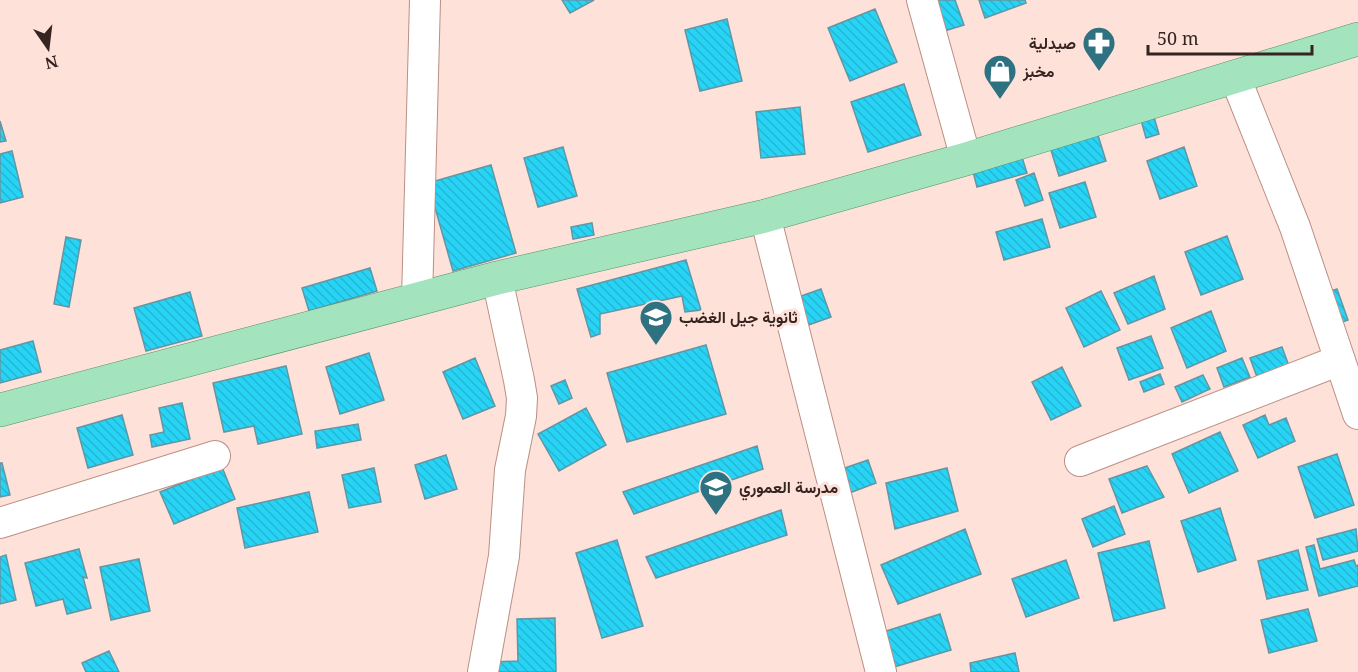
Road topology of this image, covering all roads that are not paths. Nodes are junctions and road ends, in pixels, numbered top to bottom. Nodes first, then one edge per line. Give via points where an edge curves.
1 (425, 0) edge
2 (922, 0) edge
3 (1358, 39) edge
4 (1235, 77) junction
5 (966, 159) junction
6 (765, 216) junction
7 (497, 278) junction
8 (417, 300) junction
9 (1340, 360) junction
10 (0, 410) edge
11 (1358, 414) edge
12 (215, 456) dead end
13 (1080, 460) dead end
14 (0, 523) edge
15 (483, 672) edge
16 (881, 672) edge

1 - 8 street
2 - 5 street
3 - 4 main road
4 - 5 main road
4 - 9 street via 1295,227
5 - 6 main road
6 - 7 main road
6 - 16 street
7 - 8 main road
7 - 15 street via 522,407 510,470 504,556
8 - 10 main road
9 - 11 street
9 - 13 street
12 - 14 street

